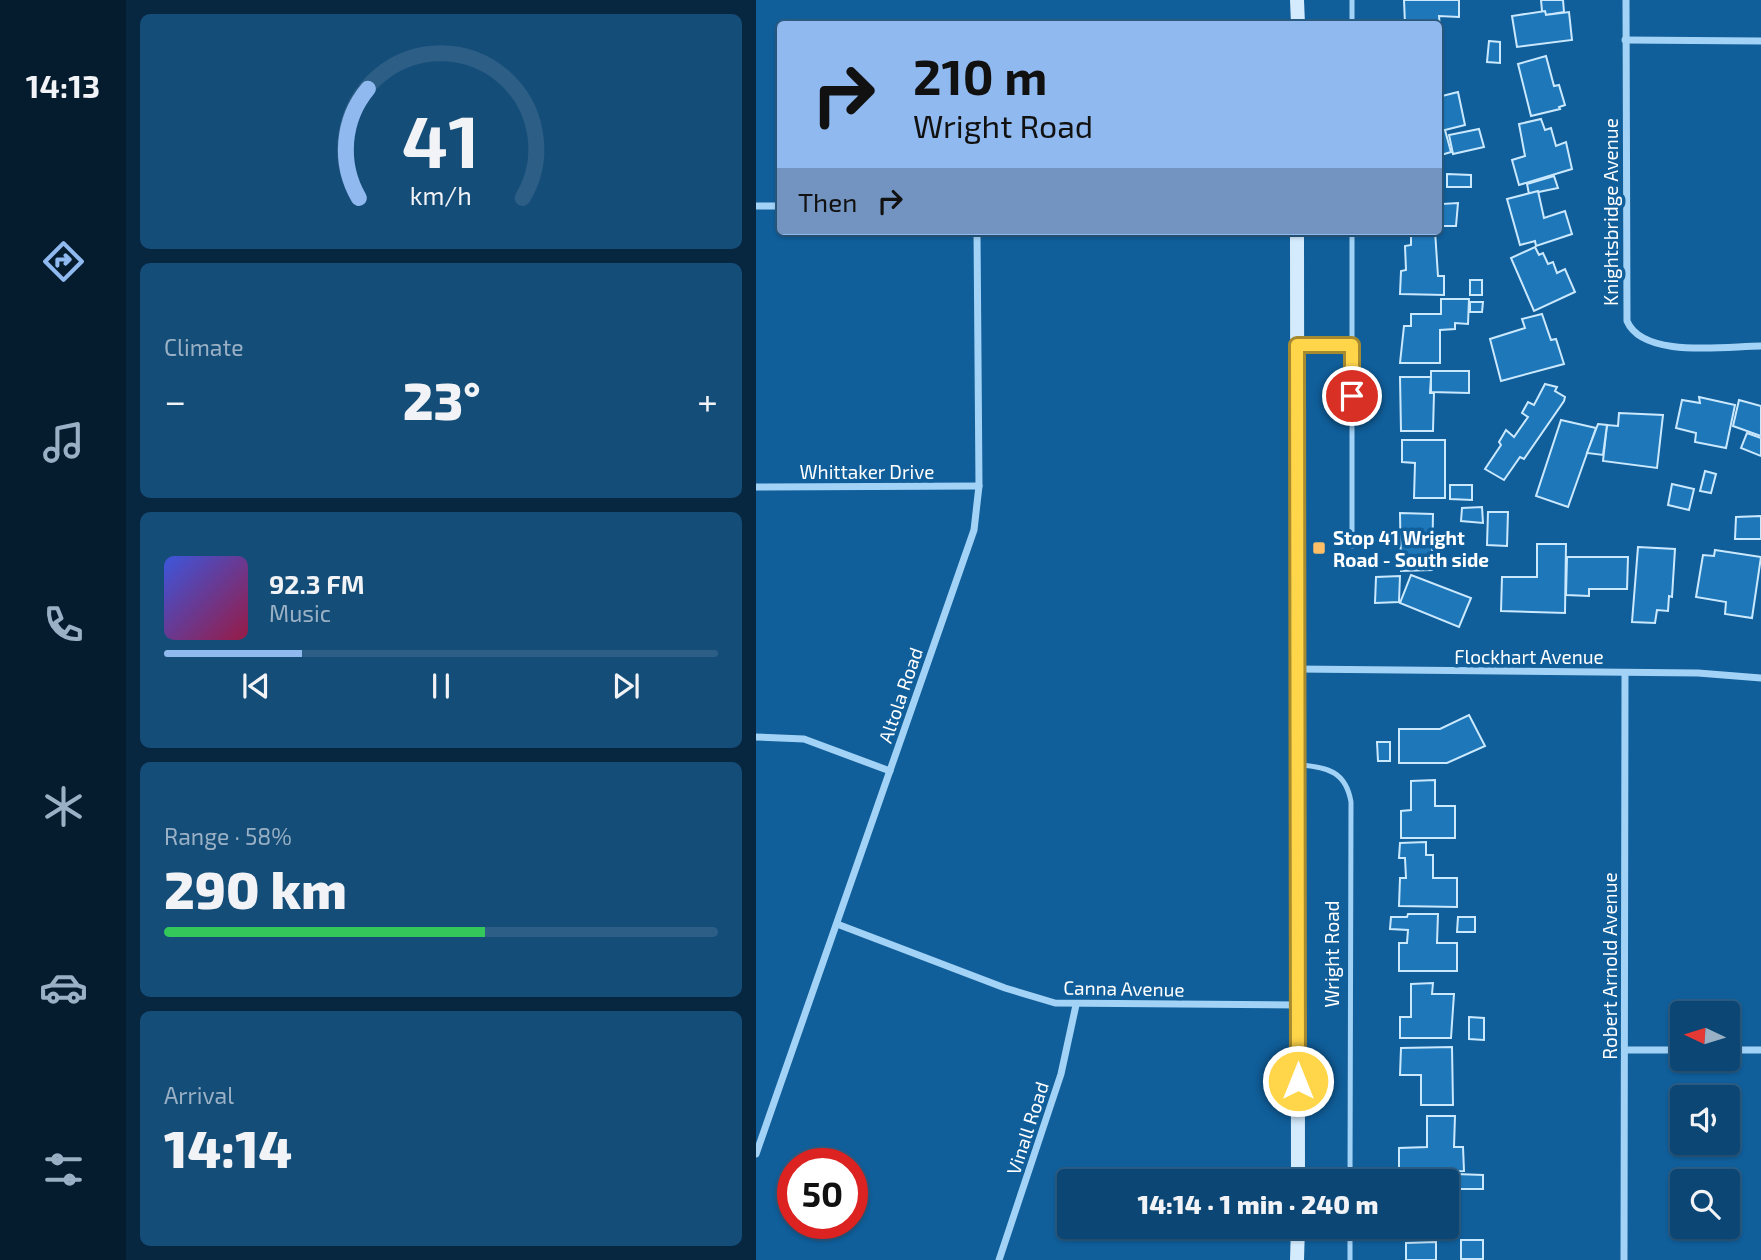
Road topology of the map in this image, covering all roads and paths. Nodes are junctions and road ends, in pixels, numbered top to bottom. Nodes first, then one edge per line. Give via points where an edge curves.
1 (1297, 0) edge
2 (1352, 0) edge
3 (1626, 0) edge
4 (1297, 21) edge
5 (1352, 21) edge
6 (1625, 40) junction
7 (1761, 41) edge
8 (756, 206) edge
9 (777, 206) edge
10 (977, 235) edge
11 (1297, 235) edge
12 (1352, 235) edge
13 (1297, 345) junction
14 (1352, 345) junction
15 (1761, 346) edge
16 (979, 486) junction
17 (756, 487) edge
18 (1352, 546) dead end
19 (1296, 670) junction
20 (1625, 673) junction
21 (1761, 678) edge
22 (756, 737) edge
23 (1297, 765) junction
24 (890, 771) junction
25 (837, 924) junction
26 (1076, 1004) junction
27 (1298, 1005) junction
28 (1625, 1050) junction
29 (1670, 1050) edge
30 (1740, 1050) edge
31 (1761, 1050) edge
32 (758, 1141) edge
33 (756, 1154) edge
34 (1298, 1169) edge
35 (1350, 1169) edge
36 (1298, 1239) edge
37 (1350, 1239) edge
38 (999, 1260) edge
39 (1297, 1260) edge
40 (1350, 1260) edge
41 (1624, 1260) edge

1 - 4 main road
2 - 5 lane
3 - 6 street, Knightsbridge Avenue
6 - 7 street
6 - 15 street, Knightsbridge Avenue via 1625,307 1629,327 1646,342 1659,346
8 - 9 street
10 - 16 street, Altola Road
11 - 13 main road, Wright Road
12 - 14 lane
13 - 14 lane
13 - 19 main road, Wright Road
14 - 18 lane
16 - 17 street, Whittaker Drive
16 - 24 street, Altola Road via 967,553
19 - 20 street, Flockhart Avenue
19 - 23 main road, Wright Road
20 - 21 street, Flockhart Avenue
20 - 28 street, Robert Arnold Avenue
22 - 24 street via 804,739
23 - 27 main road, Wright Road
23 - 35 lane, Wright Road via 1324,766 1337,772 1349,789 1351,802
24 - 25 street, Altola Road
25 - 26 street, Canna Avenue via 1004,988 1055,1003
25 - 32 street, Altola Road
26 - 27 street, Canna Avenue
26 - 38 street, Vinall Road via 1061,1074
27 - 34 main road, Wright Road
28 - 29 street
28 - 41 street, Robert Arnold Avenue
30 - 31 street
32 - 33 street, Altola Road
36 - 39 main road
37 - 40 lane

